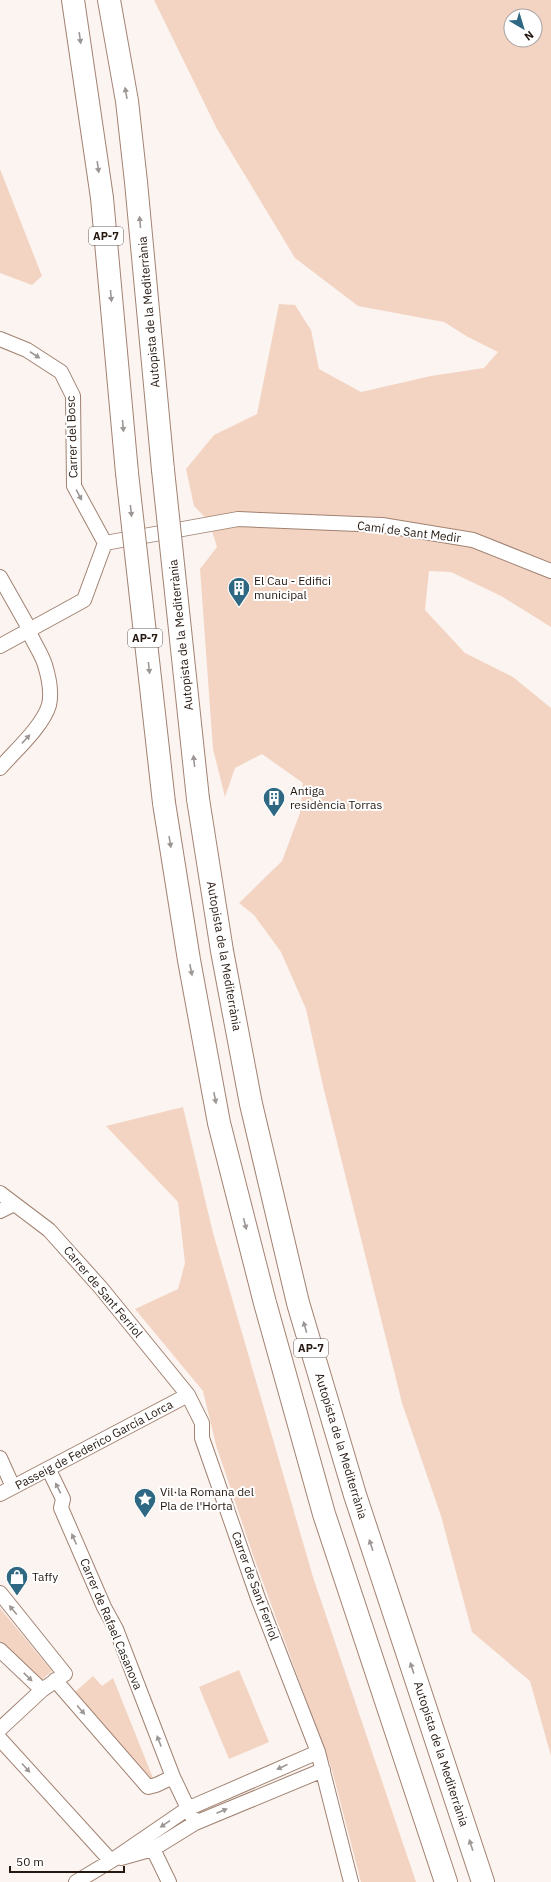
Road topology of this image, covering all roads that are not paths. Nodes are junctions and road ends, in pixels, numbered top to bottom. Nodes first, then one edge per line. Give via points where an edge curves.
1 (73, 0) edge
2 (109, 0) edge
3 (0, 338) edge
4 (105, 543) junction
5 (551, 571) edge
6 (0, 577) edge
7 (28, 631) junction
8 (0, 646) edge
9 (0, 768) edge
10 (0, 1193) edge
11 (14, 1204) junction
12 (0, 1211) edge
13 (188, 1395) junction
14 (0, 1458) edge
15 (49, 1470) junction
16 (13, 1487) junction
17 (0, 1494) edge
18 (0, 1593) edge
19 (0, 1650) edge
20 (55, 1680) junction
21 (42, 1690) junction
22 (0, 1729) edge
23 (0, 1739) edge
24 (318, 1752) junction
25 (323, 1770) junction
26 (173, 1777) junction
27 (187, 1809) junction
28 (194, 1823) junction
29 (153, 1849) junction
30 (111, 1861) junction
31 (76, 1882) edge
32 (169, 1882) edge
33 (351, 1882) edge
34 (446, 1882) edge
35 (483, 1882) edge

1 -> 34 highway, AP-7, bridge via 102,198 127,473 164,803 219,1123 265,1303 324,1514
35 -> 2 highway, Autopista de la Mediterrània / AP-7, bridge via 355,1495 298,1303 251,1104 222,951 198,799 163,470 134,160 127,101
3 -> 4 street, Carrer del Bosc via 27,350 62,372 73,396 74,486
4 - 5 street, Camí de Sant Medir via 238,519 382,526 474,540
4 - 7 street via 84,600
6 - 7 street
7 - 8 street
9 -> 7 street via 34,731 49,705 50,688 45,664
10 - 11 street, Carrer de Sant Ferriol
11 - 12 street
11 - 13 street, Carrer de Sant Ferriol via 60,1240
13 - 15 street, Passeig de Federico García Lorca
13 - 24 street, Carrer de Sant Ferriol via 202,1422 202,1438 258,1598
14 - 16 street
15 - 16 street, Passeig de Federico García Lorca
26 -> 15 street, Carrer de Rafael Casanova via 116,1629 61,1508 63,1499
16 - 17 street, Passeig de Federico García Lorca
20 -> 18 street via 66,1674
19 -> 21 street
20 - 21 street
20 -> 26 street via 148,1787 156,1786
21 - 22 street
23 -> 30 street
24 - 25 street, Carrer de Sant Ferriol
24 -> 27 street
28 -> 25 street
25 - 33 street, Carrer de Sant Ferriol
26 - 27 street, Carrer de Rafael Casanova
27 - 28 street, Carrer de Rafael Casanova
27 -> 30 street
28 - 29 street
29 - 30 street
29 - 32 street
30 - 31 street

